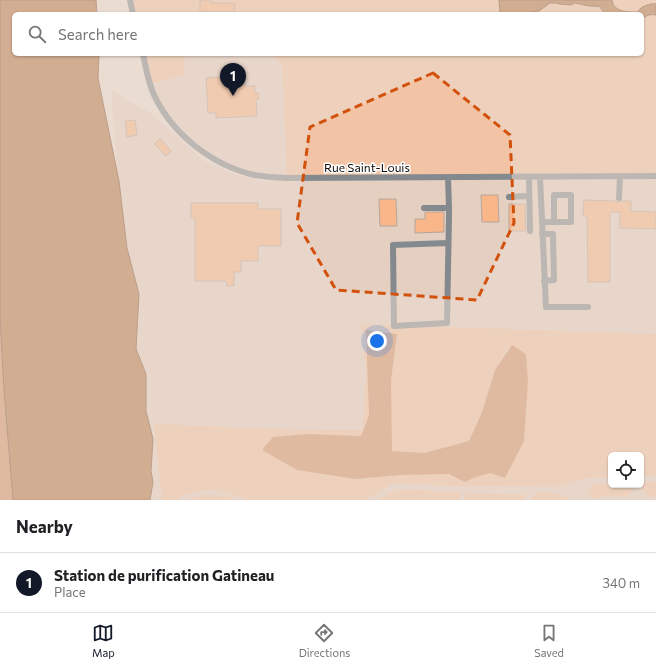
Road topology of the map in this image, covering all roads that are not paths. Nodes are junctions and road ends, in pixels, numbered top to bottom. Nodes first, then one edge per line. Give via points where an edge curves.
1 (130, 0) edge
2 (133, 12) edge
3 (143, 56) edge
4 (620, 176) junction
5 (656, 176) edge
6 (448, 177) junction
7 (529, 177) junction
8 (540, 177) junction
9 (529, 196) junction
10 (509, 197) dead end
11 (619, 198) dead end
12 (424, 208) dead end
13 (449, 208) junction
14 (542, 222) junction
15 (554, 222) junction
16 (530, 231) dead end
17 (542, 234) junction
18 (448, 243) junction
19 (544, 280) junction
20 (588, 307) dead end

1 - 2 street
3 - 6 street, Rue Saint-Louis via 154,95 172,123 198,148 231,167 257,176 287,178
4 - 5 street, Rue Saint-Louis
4 - 8 street, Rue Saint-Louis
4 - 11 street
6 - 7 street, Rue Saint-Louis
6 - 13 street
7 - 8 street, Rue Saint-Louis
7 - 9 street
8 - 14 street
9 - 10 street
9 - 16 street
12 - 13 street
13 - 18 street
14 - 15 street
14 - 17 street
15 - 15 street via 571,222 571,195 554,195
17 - 19 street
17 - 19 street via 553,234 554,280
18 - 18 street via 447,324 394,326 393,245
19 - 20 street via 546,307

